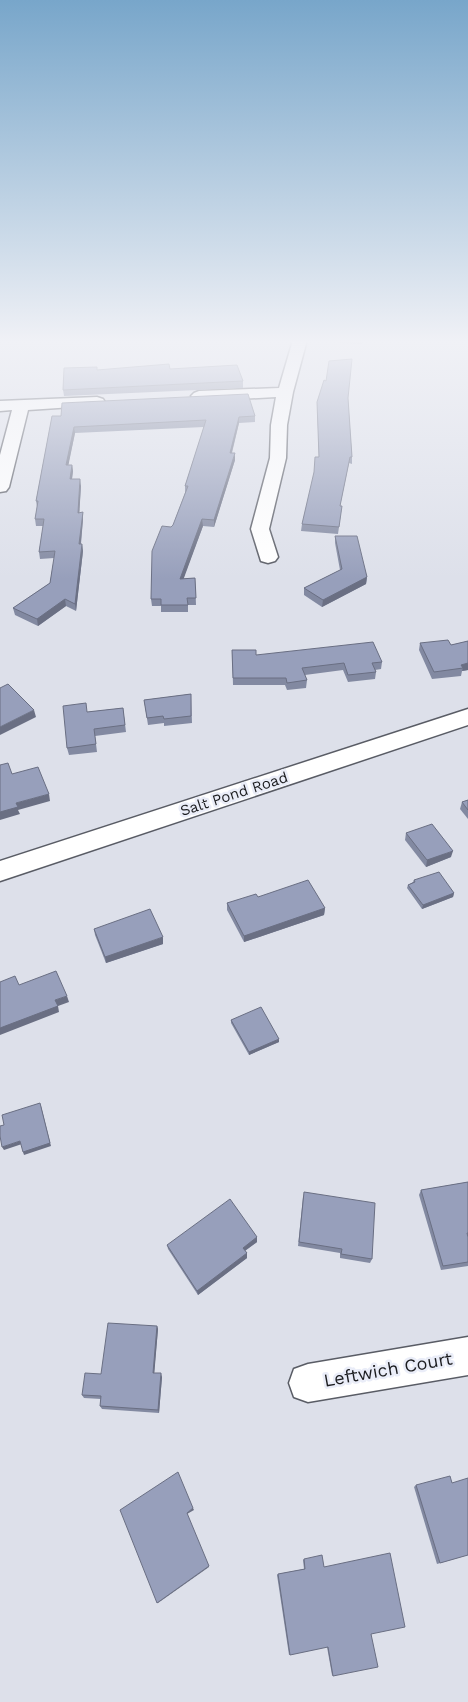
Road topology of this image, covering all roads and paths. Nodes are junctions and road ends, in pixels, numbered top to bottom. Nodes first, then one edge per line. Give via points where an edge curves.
1 (18, 419) edge
2 (280, 419) edge
3 (0, 487) edge
4 (268, 557) dead end
5 (468, 717) edge
6 (0, 871) edge
7 (468, 1356) edge
8 (308, 1383) dead end

1 - 3 street
2 - 4 street via 278,458 260,529
5 - 6 street, Salt Pond Road
7 - 8 street, Leftwich Court

